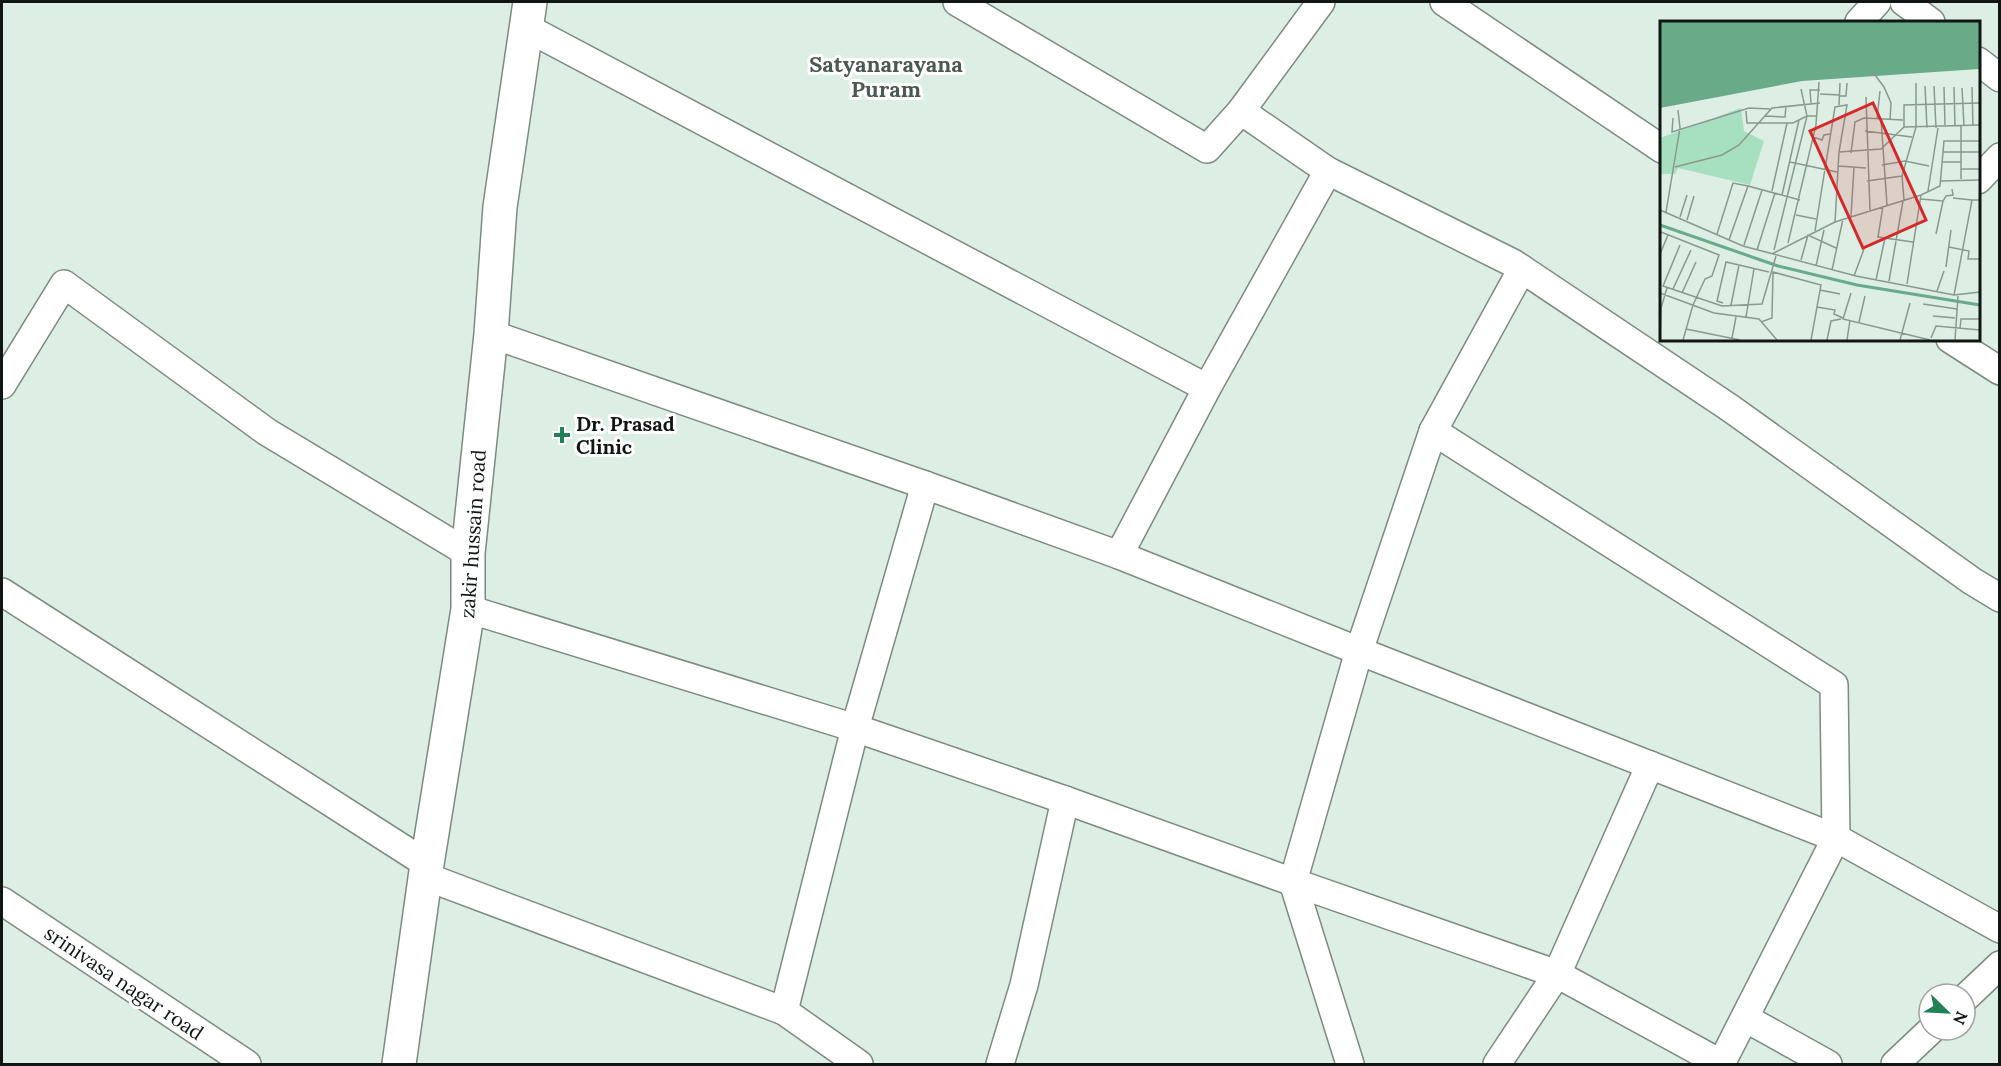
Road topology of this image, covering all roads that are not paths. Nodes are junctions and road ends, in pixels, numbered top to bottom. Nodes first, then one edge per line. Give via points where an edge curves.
1 (957, 2) edge
2 (1321, 2) edge
3 (1444, 2) edge
4 (1877, 2) edge
5 (1904, 2) edge
6 (529, 15) edge
7 (1861, 21) edge
8 (1929, 21) edge
9 (1980, 63) edge
10 (2000, 78) edge
11 (1241, 111) junction
12 (1660, 148) edge
13 (2000, 158) edge
14 (1328, 171) junction
15 (1980, 178) edge
16 (1522, 269) junction
17 (491, 334) junction
18 (1952, 340) edge
19 (2000, 371) edge
20 (3, 379) edge
21 (1207, 388) junction
22 (1433, 431) junction
23 (925, 485) junction
24 (468, 553) junction
25 (1119, 555) junction
26 (2, 592) edge
27 (2000, 598) edge
28 (468, 609) junction
29 (1359, 651) junction
30 (855, 728) junction
31 (1650, 765) junction
32 (1065, 800) junction
33 (1836, 838) junction
34 (427, 871) junction
35 (1293, 882) junction
36 (2, 901) edge
37 (2000, 929) edge
38 (2000, 965) edge
39 (1557, 974) junction
40 (1977, 987) edge
41 (784, 1011) junction
42 (1745, 1018) junction
43 (1918, 1042) edge
44 (1721, 1064) edge
45 (246, 1065) edge
46 (399, 1065) edge
47 (860, 1065) edge
48 (1000, 1065) edge
49 (1350, 1065) edge
50 (1497, 1065) edge
51 (1828, 1065) edge
52 (1894, 1065) edge

1 - 11 street via 1207,148
2 - 11 street
3 - 12 street
4 - 7 street
5 - 8 street
6 - 17 street, zakir hussain road via 500,207
6 - 21 street
9 - 10 street
11 - 14 street
13 - 15 street
14 - 16 street
14 - 21 street
16 - 22 street
16 - 27 street via 1730,408
17 - 23 street
17 - 24 street, zakir hussain road
18 - 19 street
20 - 24 street via 64,284 267,432
21 - 25 street
22 - 29 street
22 - 33 street via 1834,685
23 - 25 street
23 - 30 street
24 - 28 street, zakir hussain road
25 - 29 street
26 - 34 street
28 - 30 street
28 - 34 street, zakir hussain road
29 - 31 street
29 - 35 street
30 - 32 street
30 - 41 street
31 - 33 street
31 - 39 street
32 - 35 street
32 - 48 street via 1024,985
33 - 37 street
33 - 42 street
34 - 41 street
34 - 46 street, zakir hussain road
35 - 39 street
35 - 49 street
36 - 45 street, srinivasa nagar road
38 - 40 street
39 - 44 street
39 - 50 street
41 - 47 street
42 - 44 street
42 - 51 street
43 - 52 street

